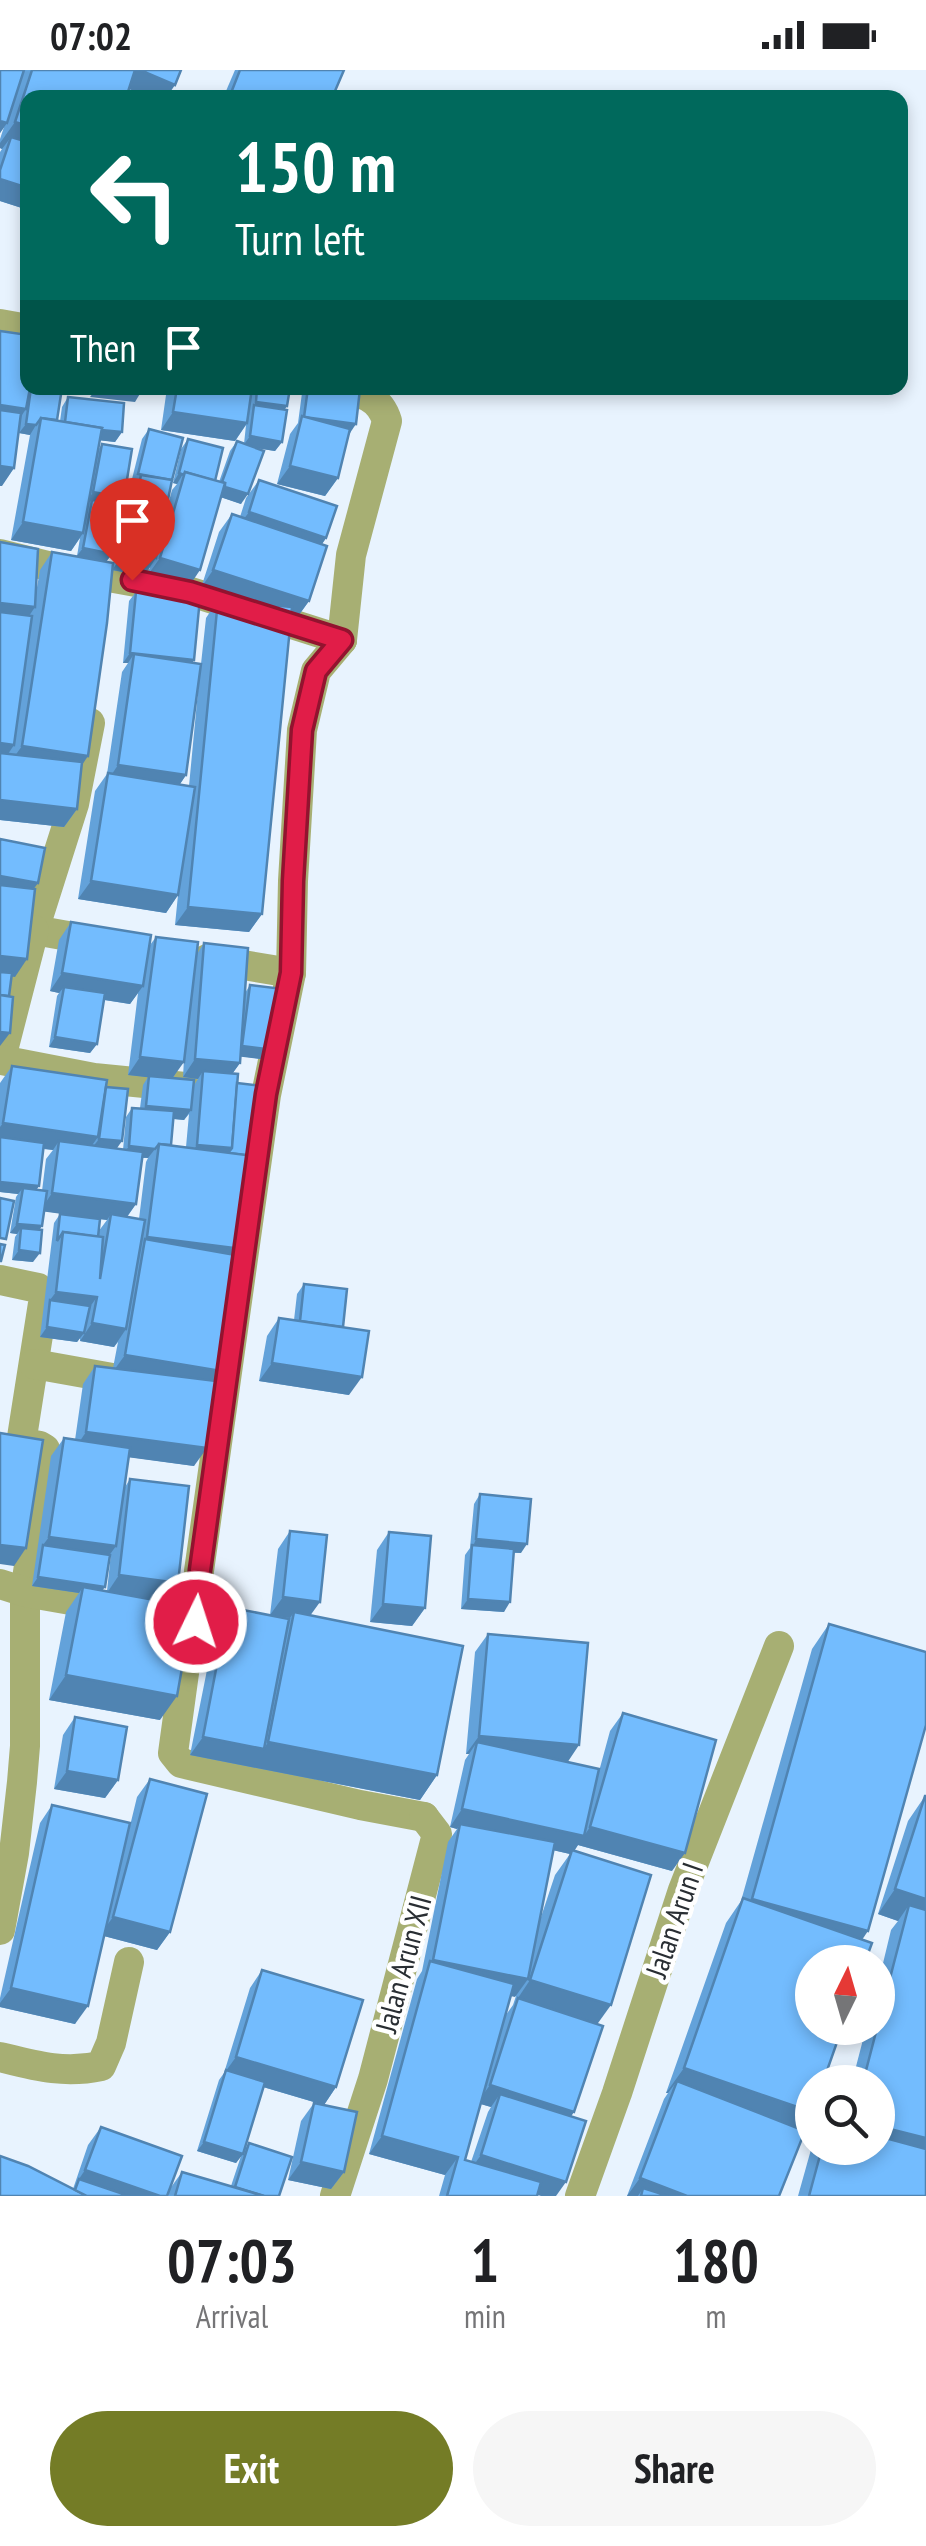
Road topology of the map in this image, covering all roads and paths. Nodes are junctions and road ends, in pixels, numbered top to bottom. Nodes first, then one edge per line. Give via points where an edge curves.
1 (366, 395) edge
2 (0, 554) edge
3 (342, 640) junction
4 (93, 700) edge
5 (34, 930) junction
6 (138, 948) edge
7 (176, 954) edge
8 (291, 973) junction
9 (0, 1061) edge
10 (208, 1089) edge
11 (0, 1280) edge
12 (34, 1364) junction
13 (148, 1385) edge
14 (13, 1588) edge
15 (188, 1644) edge
16 (780, 1646) dead end
17 (430, 1783) edge
18 (431, 1826) junction
19 (474, 1840) edge
20 (0, 1930) edge
21 (129, 1962) dead end
22 (0, 2057) edge
23 (336, 2196) edge
24 (580, 2196) edge

1 - 3 street via 377,400 387,421 351,555
2 - 3 street via 105,591 190,592
3 - 8 street via 316,671 302,730
4 - 5 street via 78,791 45,850
5 - 6 street
5 - 9 street
7 - 8 street
8 - 14 street via 256,1094 214,1397 196,1622
9 - 10 street
11 - 12 street via 42,1292
12 - 13 street
12 - 14 street via 22,1437 46,1454
14 - 20 street via 22,1782
15 - 18 street via 173,1753 181,1763
16 - 24 street, Jalan Arun I via 683,1890
17 - 18 street, Jalan Arun XII
18 - 19 street
18 - 23 street, Jalan Arun XII via 374,2079
21 - 22 street via 101,2066 55,2070

